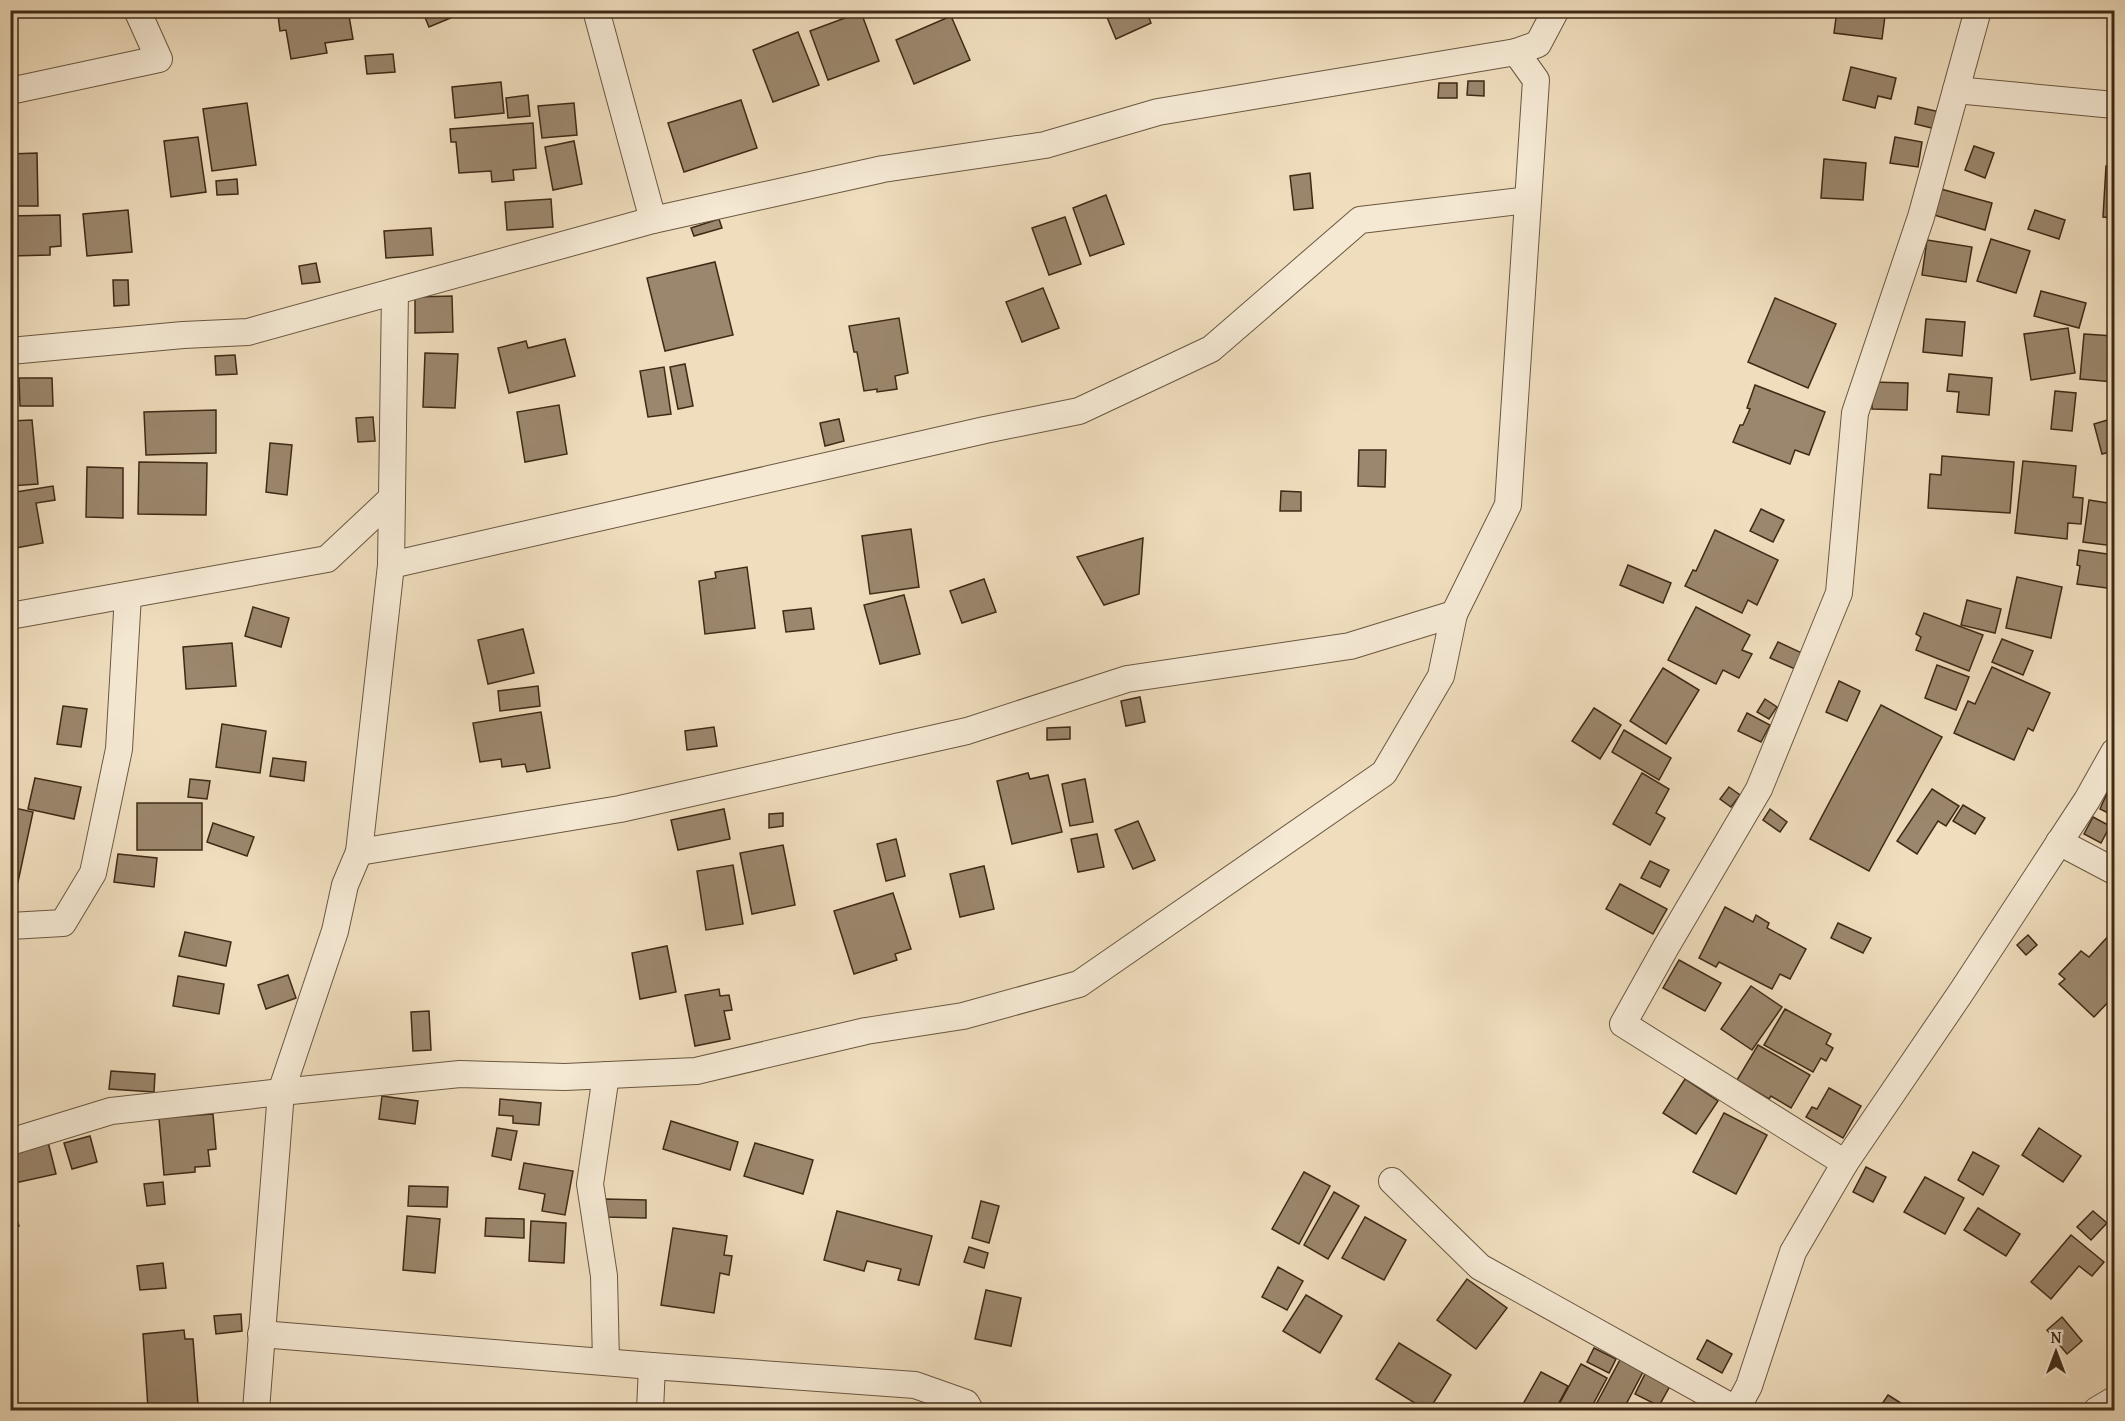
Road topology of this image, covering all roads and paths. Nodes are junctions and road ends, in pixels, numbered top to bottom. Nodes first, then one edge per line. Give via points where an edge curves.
1 (138, 10) edge
2 (596, 10) edge
3 (1556, 10) edge
4 (1978, 10) edge
5 (1516, 52) junction
6 (1956, 90) junction
7 (10, 91) edge
8 (2115, 105) edge
9 (1528, 201) junction
10 (653, 220) junction
11 (395, 292) junction
12 (10, 351) edge
13 (392, 498) junction
14 (391, 565) junction
15 (128, 595) junction
16 (1454, 614) junction
17 (10, 616) edge
18 (2115, 752) edge
19 (2059, 842) junction
20 (359, 852) junction
21 (2115, 871) edge
22 (10, 926) edge
23 (606, 1075) junction
24 (281, 1092) junction
25 (10, 1142) edge
26 (1845, 1163) junction
27 (1392, 1180) dead end
28 (261, 1334) junction
29 (606, 1362) junction
30 (652, 1366) junction
31 (2115, 1400) edge
32 (256, 1410) edge
33 (650, 1410) edge
34 (970, 1410) edge
35 (1737, 1410) edge
36 (2097, 1410) edge

1 - 7 street via 159,58
2 - 10 street
3 - 5 street via 1538,44
4 - 6 street
5 - 9 street via 1536,80
5 - 10 street via 1158,112 1045,145 883,169
6 - 8 street
6 - 26 street via 1922,217 1855,413 1839,593 1759,789 1623,1024
9 - 14 street via 1360,220 1211,349 1079,411
9 - 16 street via 1508,505
10 - 11 street
11 - 12 street via 248,332
11 - 13 street
13 - 14 street
13 - 15 street via 327,559
14 - 20 street
15 - 17 street
15 - 22 street via 119,749 93,873 63,923
16 - 20 street via 1350,646 1127,679 967,731 620,808
16 - 23 street via 1441,676 1384,772 1079,984 963,1016 866,1031 696,1071
18 - 19 street
19 - 21 street
19 - 26 street
20 - 24 street via 345,885 335,931
23 - 24 street via 460,1074
23 - 29 street via 590,1184 603,1276
24 - 25 street via 111,1111
24 - 28 street
26 - 35 street via 1793,1252 1749,1386
27 - 35 street via 1480,1268
28 - 29 street
28 - 32 street
29 - 30 street
30 - 33 street
30 - 34 street via 915,1385 966,1403
31 - 36 street

